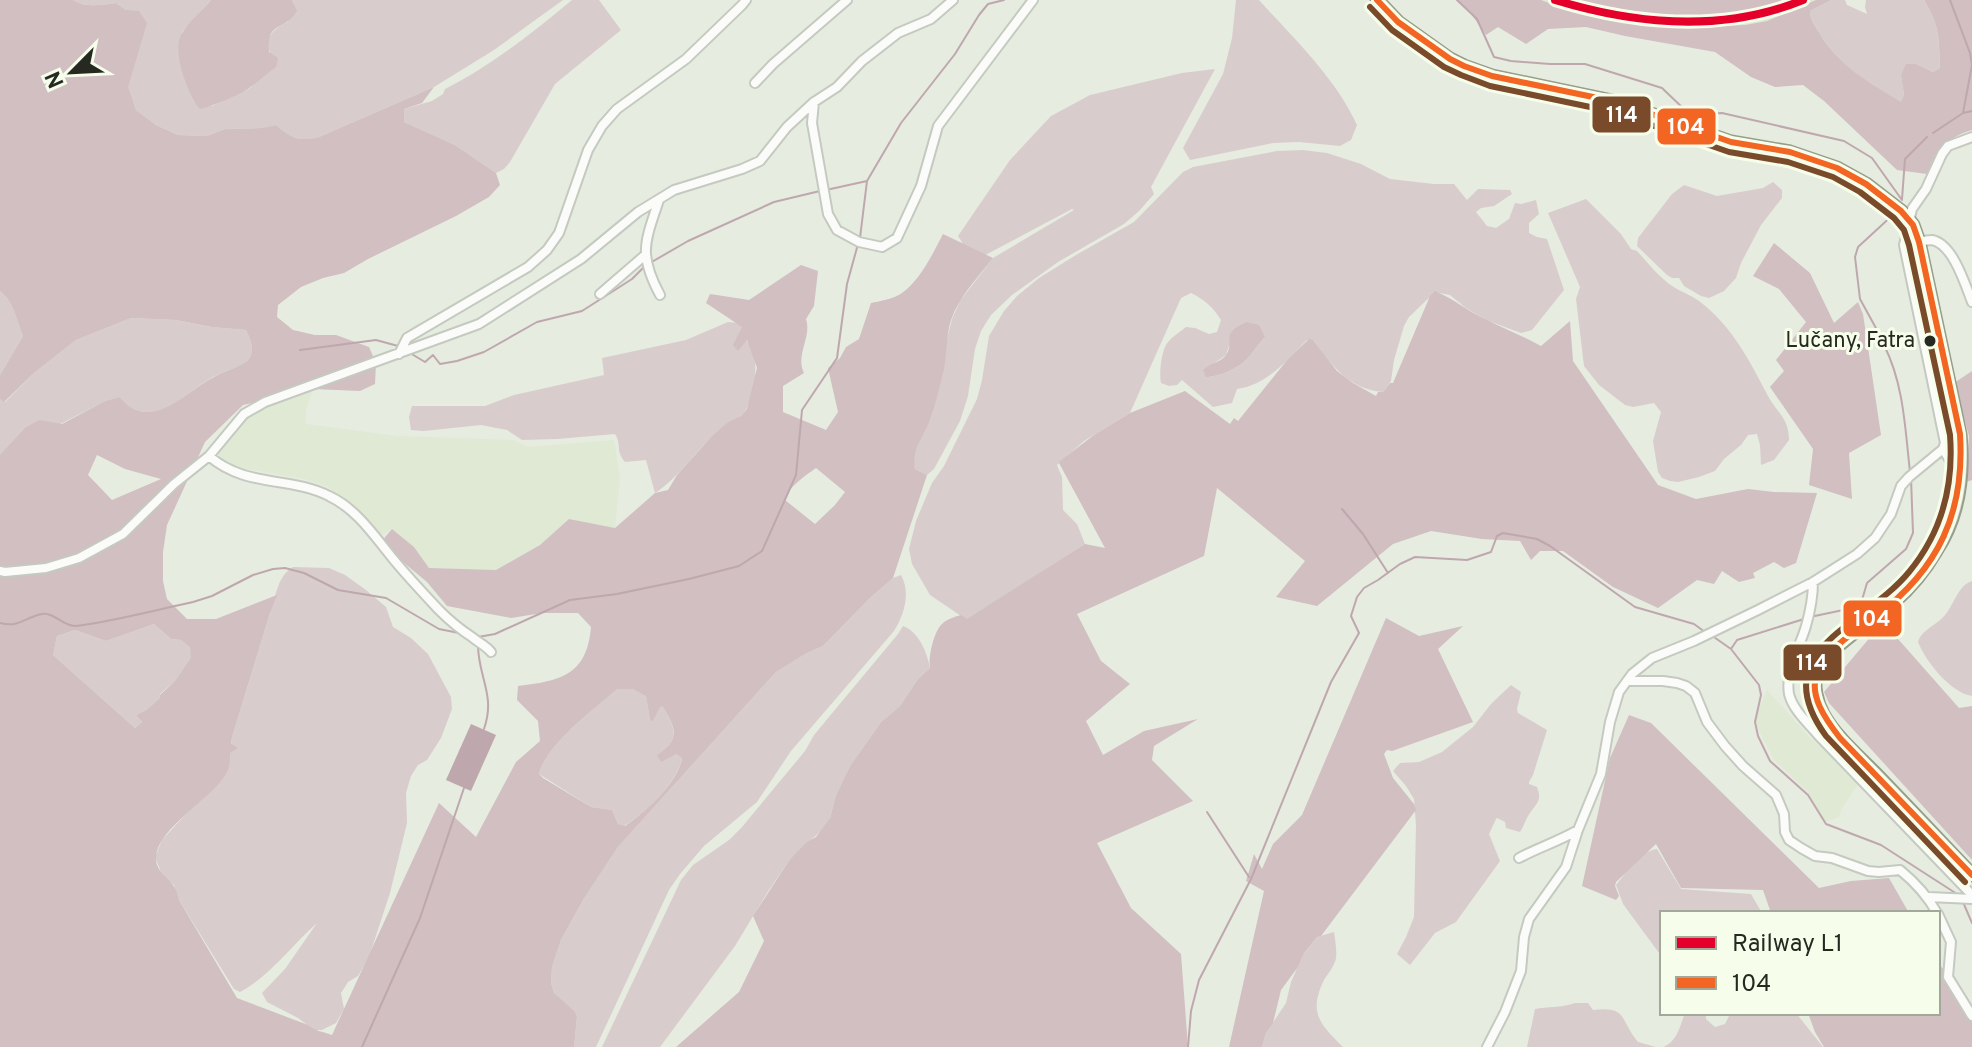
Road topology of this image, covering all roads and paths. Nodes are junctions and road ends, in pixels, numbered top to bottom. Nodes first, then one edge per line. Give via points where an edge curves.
1 (746, 0) edge
2 (847, 0) edge
3 (953, 0) edge
4 (1033, 0) edge
5 (1377, 0) edge
6 (755, 83) dead end
7 (814, 102) junction
8 (1972, 137) edge
9 (659, 199) junction
10 (1905, 214) junction
11 (1919, 242) junction
12 (644, 256) junction
13 (600, 294) dead end
14 (660, 295) dead end
15 (1972, 302) edge
16 (1933, 308) junction
17 (1918, 311) junction
18 (399, 354) junction
19 (1943, 449) junction
20 (209, 456) junction
21 (1961, 479) junction
22 (0, 571) edge
23 (1813, 582) junction
24 (491, 652) dead end
25 (1627, 681) junction
26 (1578, 830) junction
27 (1519, 858) dead end
28 (1972, 875) edge
29 (1929, 897) junction
30 (1972, 897) edge
31 (1936, 911) edge
32 (1940, 918) edge
33 (1972, 1016) edge
34 (1487, 1047) edge

1 - 18 street via 686,59 602,126 588,150 559,233 547,250 528,267 407,338
2 - 6 street
3 - 7 street via 931,19 898,33
4 - 7 street via 938,126 921,186 897,238 882,247 837,230 828,214 812,123
5 - 10 main road via 1401,25 1464,66 1617,102 1731,142 1821,162 1866,184
7 - 9 street via 760,161
8 - 10 street via 1948,146 1926,189
9 - 12 street
9 - 18 street via 581,259 479,324
10 - 11 main road
10 - 17 street via 1904,245
11 - 15 street via 1933,240 1947,249
11 - 16 main road
12 - 13 street
12 - 14 street
16 - 17 street
16 - 21 main road via 1960,434
17 - 19 street
18 - 20 street via 265,402 244,414
19 - 21 street
19 - 23 street via 1901,486 1875,538
20 - 22 street via 123,534 79,558 46,568
20 - 24 street via 239,475 310,489 349,508 441,612
21 - 28 main road via 1950,526 1925,568 1896,600 1834,650 1818,670 1815,689 1822,712 1843,740
23 - 25 street via 1652,658
23 - 30 street via 1789,689 1796,709
25 - 26 street via 1610,722 1601,774
25 - 29 street via 1677,683 1695,693 1725,746 1776,795 1789,840 1815,856 1868,871 1900,870
26 - 27 street
26 - 34 street via 1566,867 1529,919 1521,971
29 - 30 street
29 - 31 street
32 - 33 street via 1951,942 1948,977

